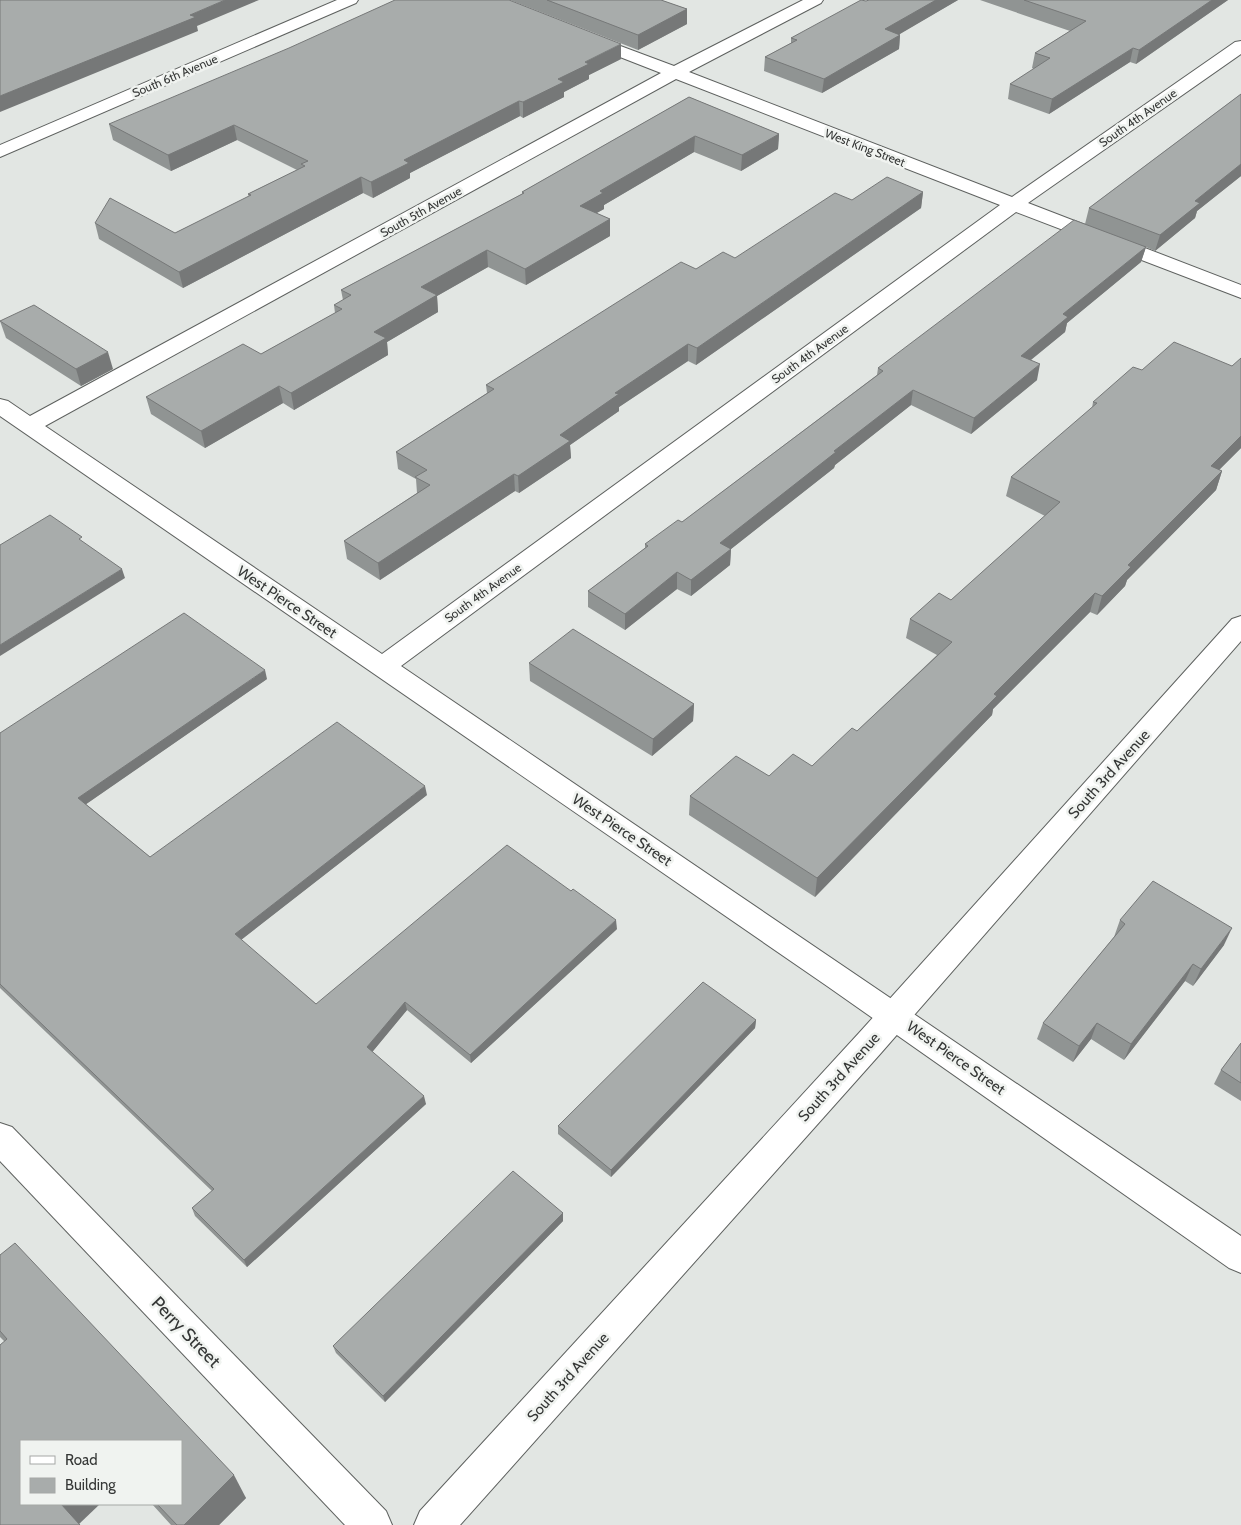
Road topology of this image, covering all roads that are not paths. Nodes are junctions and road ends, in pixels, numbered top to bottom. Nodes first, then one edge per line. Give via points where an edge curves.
1 (350, 0) edge
2 (815, 0) edge
3 (564, 29) edge
4 (1241, 46) edge
5 (674, 73) junction
6 (0, 152) edge
7 (1013, 205) junction
8 (1241, 292) edge
9 (0, 406) edge
10 (29, 426) junction
11 (1241, 625) edge
12 (382, 667) junction
13 (894, 1015) junction
14 (0, 1138) edge
15 (1241, 1256) edge
16 (372, 1525) edge
17 (434, 1525) edge

1 - 6 street, South 6th Avenue
2 - 5 street, South 5th Avenue
3 - 5 street, West King Street
4 - 7 street, South 4th Avenue
5 - 7 street, West King Street
5 - 10 street, South 5th Avenue
7 - 8 street, West King Street
7 - 12 street, South 4th Avenue
9 - 10 street, West Pierce Street
10 - 12 street, West Pierce Street
11 - 13 street, South 3rd Avenue
12 - 13 street, West Pierce Street
13 - 15 street, West Pierce Street
13 - 17 street, South 3rd Avenue
14 - 16 street, Perry Street

